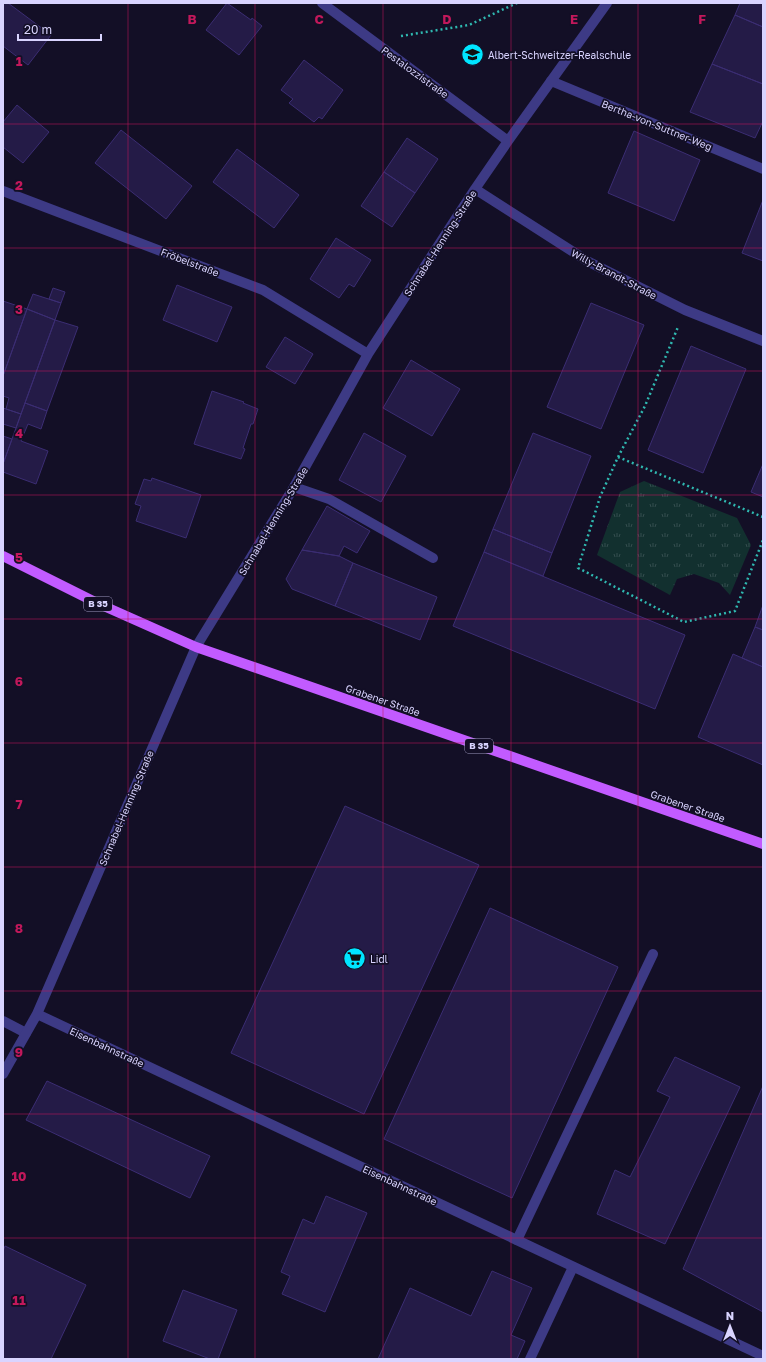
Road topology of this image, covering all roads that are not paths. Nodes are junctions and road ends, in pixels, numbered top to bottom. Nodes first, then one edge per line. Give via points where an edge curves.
1 (322, 3) edge
2 (607, 3) edge
3 (551, 81) junction
4 (508, 141) junction
5 (763, 169) edge
6 (475, 189) junction
7 (3, 190) edge
8 (763, 341) edge
9 (368, 354) junction
10 (294, 487) junction
11 (3, 556) edge
12 (433, 558) dead end
13 (196, 647) junction
14 (763, 844) edge
15 (653, 954) dead end
16 (37, 1014) junction
17 (3, 1021) edge
18 (26, 1033) junction
19 (3, 1074) edge
20 (517, 1240) junction
21 (573, 1267) junction
22 (763, 1356) edge
23 (530, 1359) edge

1 - 4 street, Pestalozzistraße
2 - 3 street, Schnabel-Henning-Straße
3 - 4 street, Schnabel-Henning-Straße
3 - 5 street, Bertha-von-Suttner-Weg
4 - 6 street, Schnabel-Henning-Straße
6 - 8 street, Willy-Brandt-Straße via 589,262 685,310
6 - 9 street, Schnabel-Henning-Straße
7 - 9 street, Fröbelstraße via 262,290
9 - 10 street, Schnabel-Henning-Straße
10 - 12 street via 329,499
10 - 13 street, Schnabel-Henning-Straße
11 - 13 main road, Grabener Straße / B 35 via 97,603
13 - 14 main road, Grabener Straße / B 35
13 - 16 street, Schnabel-Henning-Straße
15 - 20 street
16 - 18 street, Schnabel-Henning-Straße
16 - 20 street, Eisenbahnstraße
17 - 18 street
18 - 19 street, Schnabel-Henning-Straße
20 - 21 street, Eisenbahnstraße
21 - 22 street, Eisenbahnstraße
21 - 23 street

